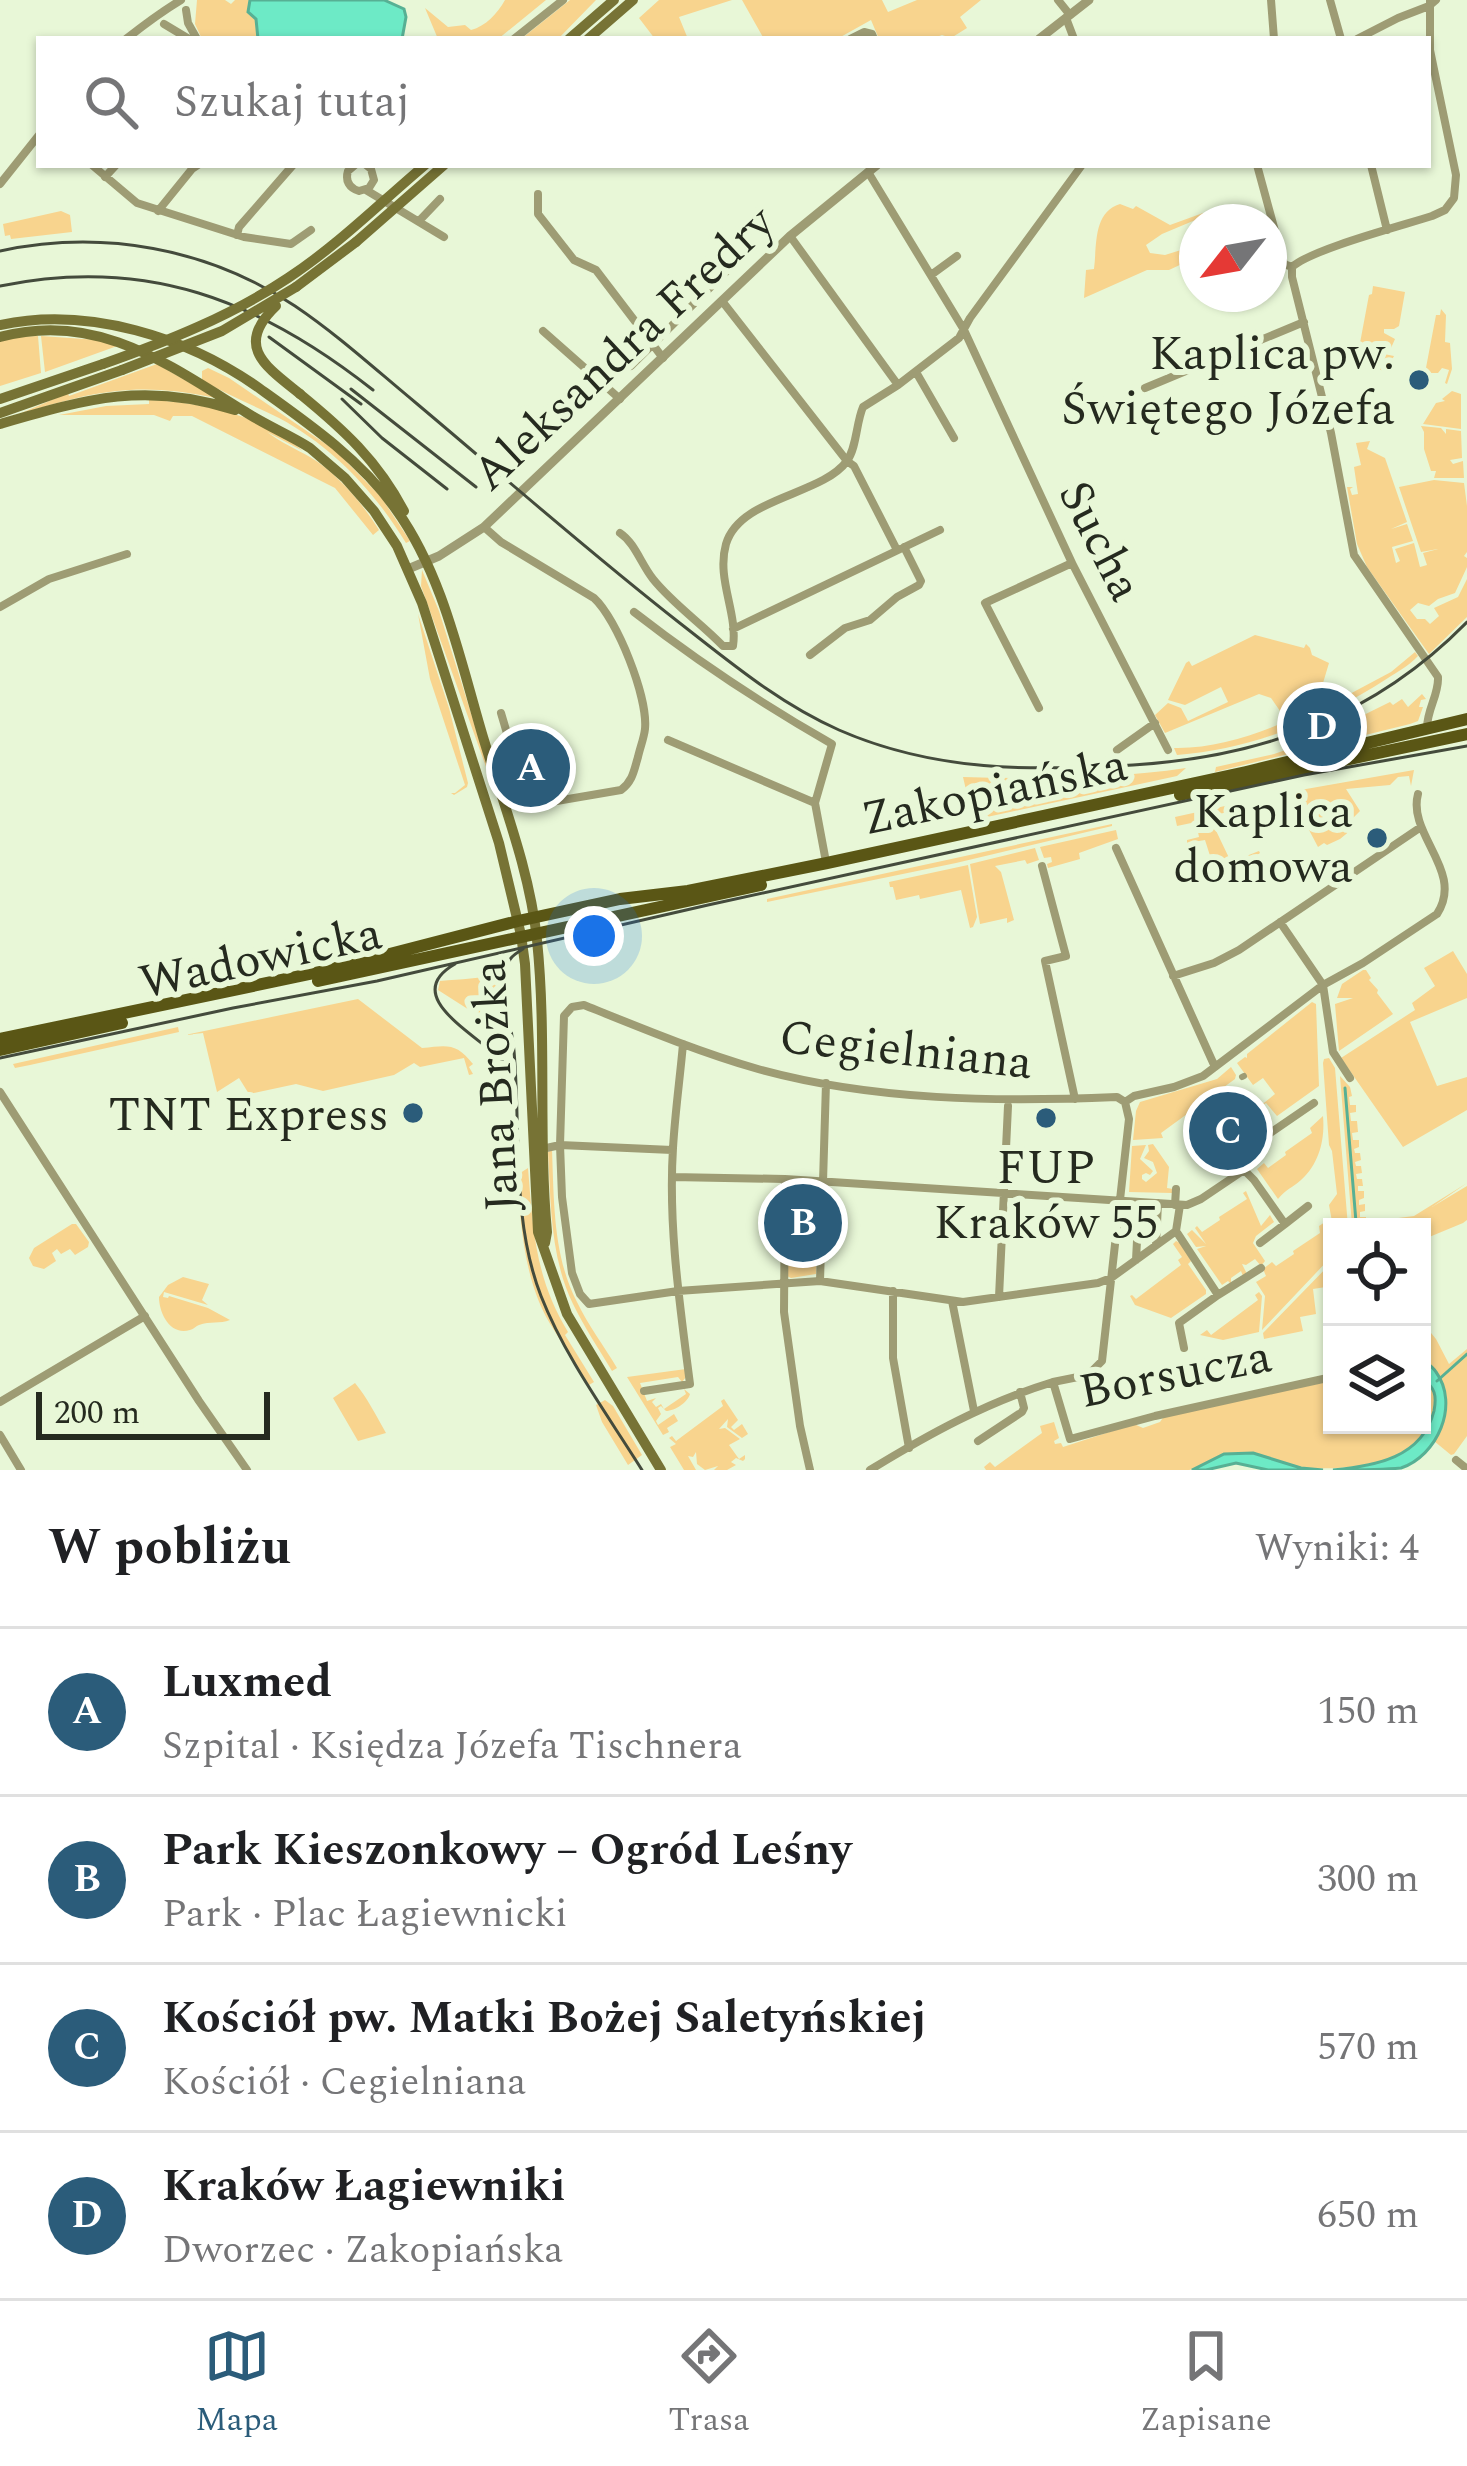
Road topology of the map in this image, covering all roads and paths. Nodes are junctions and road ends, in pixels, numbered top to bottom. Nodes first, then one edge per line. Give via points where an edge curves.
1 (563, 0) edge
2 (614, 0) edge
3 (633, 0) edge
4 (1058, 0) edge
5 (1089, 0) edge
6 (1271, 0) edge
7 (1330, 0) edge
8 (1432, 2) edge
9 (184, 4) edge
10 (1068, 16) junction
11 (164, 19) junction
12 (188, 23) junction
13 (179, 30) junction
14 (130, 36) edge
15 (188, 36) edge
16 (192, 36) edge
17 (518, 36) edge
18 (572, 36) edge
19 (591, 36) edge
20 (1043, 36) edge
21 (1073, 36) edge
22 (1274, 36) edge
23 (1340, 36) edge
24 (1363, 36) edge
25 (1431, 36) edge
26 (1431, 55) edge
27 (36, 139) edge
28 (95, 168) edge
29 (113, 168) edge
30 (194, 168) edge
31 (290, 168) edge
32 (341, 168) edge
33 (353, 168) edge
34 (422, 168) edge
35 (441, 168) edge
36 (1080, 168) edge
37 (1258, 168) edge
38 (1372, 168) edge
39 (873, 169) edge
40 (373, 171) edge
41 (347, 176) junction
42 (105, 177) junction
43 (0, 184) edge
44 (366, 190) junction
45 (538, 194) dead end
46 (440, 199) dead end
47 (389, 202) junction
48 (158, 211) junction
49 (418, 221) junction
50 (311, 230) dead end
51 (1387, 230) junction
52 (237, 235) junction
53 (790, 236) junction
54 (444, 237) dead end
55 (957, 258) dead end
56 (740, 260) dead end
57 (1292, 267) junction
58 (931, 275) junction
59 (296, 287) junction
60 (722, 301) junction
61 (1304, 322) junction
62 (0, 325) edge
63 (964, 330) junction
64 (544, 331) dead end
65 (0, 337) edge
66 (652, 345) junction
67 (663, 358) junction
68 (224, 365) junction
69 (632, 366) dead end
70 (916, 372) junction
71 (198, 384) junction
72 (898, 386) junction
73 (1145, 388) dead end
74 (0, 395) edge
75 (620, 399) junction
76 (0, 413) edge
77 (249, 415) junction
78 (0, 424) edge
79 (954, 438) dead end
80 (847, 460) junction
81 (484, 527) junction
82 (940, 530) dead end
83 (620, 533) dead end
84 (413, 536) junction
85 (901, 549) junction
86 (127, 554) dead end
87 (426, 562) junction
88 (1072, 563) junction
89 (408, 569) junction
90 (0, 607) edge
91 (634, 612) dead end
92 (734, 629) junction
93 (810, 655) dead end
94 (1040, 707) dead end
95 (501, 712) dead end
96 (1467, 719) edge
97 (1155, 723) junction
98 (1427, 728) junction
99 (1467, 734) edge
100 (668, 740) dead end
101 (1117, 750) dead end
102 (1168, 750) dead end
103 (1418, 794) dead end
104 (815, 802) junction
105 (1421, 827) junction
106 (1116, 848) dead end
107 (826, 863) junction
108 (1042, 866) dead end
109 (1280, 922) junction
110 (534, 925) junction
111 (519, 928) junction
112 (1173, 976) junction
113 (1324, 985) junction
114 (0, 1040) edge
115 (683, 1044) junction
116 (0, 1050) edge
117 (1215, 1067) junction
118 (1350, 1078) dead end
119 (826, 1083) junction
120 (560, 1088) junction
121 (0, 1092) edge
122 (535, 1094) junction
123 (1076, 1100) junction
124 (1125, 1102) junction
125 (1314, 1103) dead end
126 (1008, 1106) dead end
127 (560, 1145) junction
128 (542, 1149) junction
129 (673, 1150) junction
130 (1244, 1170) junction
131 (672, 1177) junction
132 (785, 1180) junction
133 (823, 1184) junction
134 (1176, 1189) dead end
135 (1005, 1194) junction
136 (1120, 1201) junction
137 (1139, 1202) junction
138 (1158, 1203) junction
139 (1178, 1205) junction
140 (1308, 1206) dead end
141 (1285, 1224) junction
142 (1176, 1231) junction
143 (1259, 1243) dead end
144 (545, 1247) junction
145 (1156, 1247) junction
146 (1136, 1260) junction
147 (1261, 1268) dead end
148 (1111, 1278) junction
149 (820, 1281) junction
150 (784, 1284) junction
151 (678, 1291) junction
152 (893, 1291) junction
153 (1218, 1295) junction
154 (999, 1297) junction
155 (952, 1301) junction
156 (145, 1316) junction
157 (1184, 1348) dead end
158 (1323, 1379) edge
159 (1053, 1382) junction
160 (644, 1391) dead end
161 (1020, 1392) junction
162 (0, 1402) edge
163 (974, 1411) junction
164 (0, 1435) edge
165 (978, 1441) dead end
166 (909, 1448) junction
167 (1456, 1460) dead end
168 (1467, 1469) edge
169 (21, 1470) edge
170 (247, 1470) edge
171 (661, 1470) edge
172 (810, 1470) edge
173 (870, 1470) edge

1 - 17 street
2 - 18 main road
3 - 19 main road
4 - 10 street
5 - 10 street
6 - 22 street
7 - 23 street
8 - 24 street
8 - 25 street
9 - 11 street via 167,8
9 - 12 street
10 - 20 street
10 - 21 street
11 - 13 street
11 - 14 street
12 - 13 street
12 - 16 street
13 - 15 street
26 - 51 street via 1454,198 1432,216
27 - 43 street
28 - 42 street
29 - 42 street
30 - 48 street
31 - 52 street
32 - 41 street
33 - 41 street
34 - 74 main road, bridge via 266,293 193,330
35 - 59 main road, bridge
36 - 63 street
37 - 57 street via 1284,264
38 - 51 street
39 - 53 street, Aleksandra Fredry
39 - 58 street, Sucha
40 - 44 street
40 - 47 street
41 - 44 street via 351,188
42 - 48 street
44 - 47 street
45 - 66 street via 538,214 574,260 596,270
46 - 49 street
47 - 49 street
48 - 52 street
49 - 54 street
50 - 52 street via 291,244
51 - 57 street
53 - 60 street, Aleksandra Fredry
53 - 72 street
55 - 58 street
56 - 66 street
57 - 61 street
58 - 63 street, Sucha
59 - 76 main road, bridge via 222,331
59 - 84 main road, bridge via 259,323 258,355 375,463
60 - 67 street, Aleksandra Fredry
60 - 80 street
61 - 73 street
61 - 98 street via 1354,555 1438,677
62 - 68 main road via 117,326
63 - 70 street
63 - 88 street, Sucha
64 - 75 street
65 - 71 main road via 39,331 110,338
66 - 67 street
66 - 69 street
67 - 75 street, Aleksandra Fredry
68 - 71 main road via 202,363
68 - 84 main road via 344,453
70 - 72 street
70 - 79 street
71 - 77 main road
72 - 80 street via 863,407
75 - 81 street, Aleksandra Fredry
77 - 78 main road via 196,399 132,394
77 - 89 main road, Jana Brożka via 345,478
80 - 85 street
80 - 92 street via 732,532 723,568
81 - 87 street, Aleksandra Fredry
81 - 95 street via 606,610 645,721 629,784 530,802
82 - 85 street
83 - 92 street via 652,578 723,646 735,643
84 - 87 main road, Jana Brożka
85 - 92 street
85 - 93 street via 920,585
86 - 90 street via 49,579
87 - 89 street, Aleksandra Fredry
87 - 110 main road, Jana Brożka
88 - 94 street via 985,603
88 - 97 street, Sucha
89 - 111 main road, Jana Brożka via 489,809
91 - 104 street via 832,744
96 - 98 main road, Zakopiańska
97 - 101 street
97 - 102 street, Sucha
98 - 107 main road, Zakopiańska
99 - 110 main road, Zakopiańska
100 - 104 street
103 - 105 street
104 - 107 street
105 - 109 street
105 - 113 street, Cegielniana via 1444,877 1440,910
106 - 112 street
107 - 110 main road, Zakopiańska via 620,898
108 - 123 street via 1066,956 1045,961
109 - 112 street via 1214,963
109 - 113 street
110 - 111 main road, Wadowicka
110 - 122 main road, Jana Brożka
111 - 114 main road, Wadowicka
111 - 116 main road, Wadowicka
111 - 122 main road, Jana Brożka
112 - 117 street
113 - 117 street, Cegielniana
113 - 118 street via 1331,1048
115 - 119 street, Cegielniana
115 - 120 street, Cegielniana via 578,1005 562,1022
115 - 129 street
117 - 124 street, Cegielniana
119 - 123 street, Cegielniana
119 - 133 street
120 - 122 street
120 - 127 street, Jana Brożka
121 - 156 street
122 - 128 main road, Jana Brożka
122 - 144 main road, Jana Brożka via 535,1210
123 - 124 street, Cegielniana
124 - 136 street
125 - 130 street via 1244,1150
126 - 135 street
127 - 128 street, Jana Brożka
127 - 129 street
127 - 151 street, Jana Brożka via 568,1256 580,1294 589,1304
128 - 144 main road, Jana Brożka
129 - 131 street
130 - 139 street
130 - 141 street
131 - 132 street
131 - 151 street
132 - 133 street
132 - 150 street
133 - 135 street
133 - 149 street
134 - 139 street
135 - 136 street
135 - 154 street
136 - 137 street
136 - 148 street
137 - 138 street
137 - 146 street
138 - 139 street
138 - 145 street
139 - 142 street
140 - 141 street
141 - 143 street
142 - 145 street
142 - 153 street
144 - 171 main road, Jana Brożka via 567,1314
145 - 146 street
146 - 148 street
147 - 153 street
148 - 154 street
148 - 159 street via 1102,1361 1088,1375
149 - 150 street
149 - 152 street
150 - 151 street
150 - 172 street
151 - 160 street via 690,1384
152 - 155 street
152 - 166 street via 893,1358
153 - 157 street via 1179,1322
154 - 155 street
155 - 163 street
156 - 162 street
156 - 170 street
158 - 159 street, Borsucza via 1070,1439
159 - 161 street, Borsucza
161 - 163 street, Borsucza
161 - 165 street via 1022,1412
163 - 166 street, Borsucza
164 - 169 street
166 - 173 street, Borsucza
167 - 168 street

